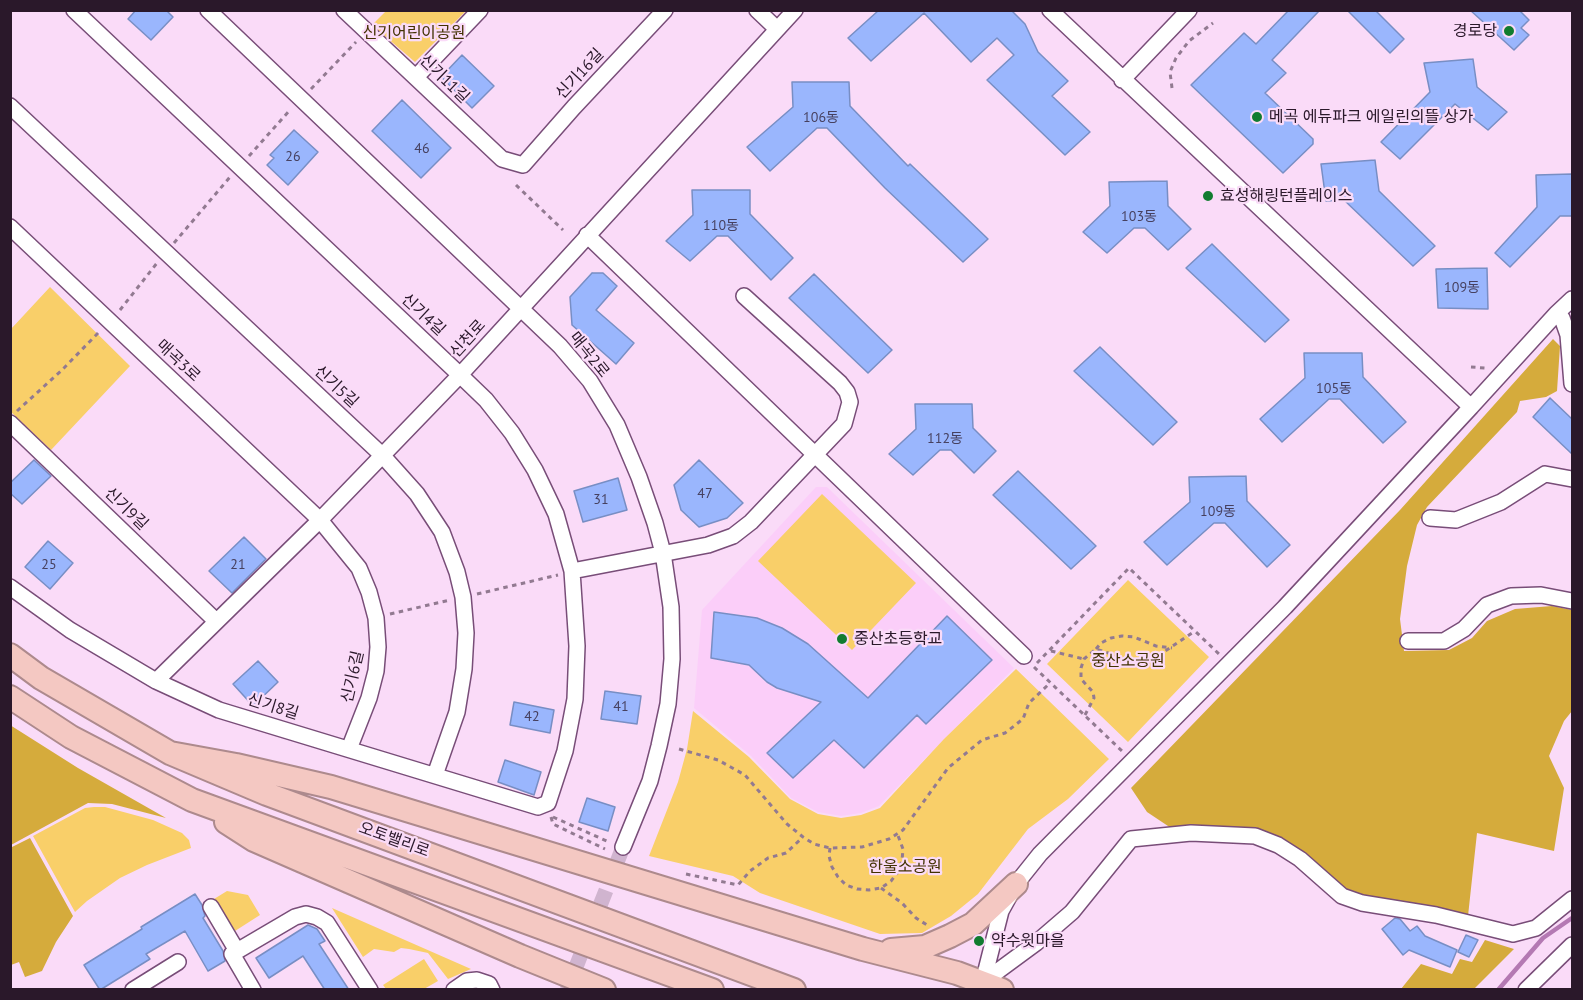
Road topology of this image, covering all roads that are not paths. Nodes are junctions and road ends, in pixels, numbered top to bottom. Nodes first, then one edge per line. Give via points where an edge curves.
1 (74, 10) edge
2 (208, 10) edge
3 (344, 10) edge
4 (480, 10) edge
5 (665, 10) edge
6 (757, 10) edge
7 (795, 10) edge
8 (1050, 10) edge
9 (1189, 10) edge
10 (777, 29) junction
11 (416, 77) junction
12 (1122, 80) junction
13 (10, 106) edge
14 (523, 165) joint
15 (10, 227) edge
16 (587, 235) junction
17 (744, 296) dead end
18 (1572, 299) edge
19 (520, 309) junction
20 (1556, 314) junction
21 (460, 375) junction
22 (1572, 384) edge
23 (1471, 407) junction
24 (12, 418) edge
25 (814, 455) junction
26 (383, 456) junction
27 (1572, 479) edge
28 (1430, 518) dead end
29 (320, 520) junction
30 (663, 553) junction
31 (572, 572) junction
32 (10, 587) edge
33 (1572, 600) edge
34 (216, 621) junction
35 (1408, 641) dead end
36 (10, 655) edge
37 (1029, 662) road end
38 (156, 681) junction
39 (10, 697) edge
40 (349, 749) junction
41 (170, 753) junction
42 (435, 774) junction
43 (192, 800) junction
44 (546, 809) joint
45 (616, 844) tunnel mouth
46 (1016, 884) junction
47 (1572, 899) edge
48 (211, 907) dead end
49 (1571, 948) edge
50 (863, 949) junction
51 (237, 951) junction
52 (178, 962) dead end
53 (989, 987) edge
54 (133, 990) edge
55 (253, 990) edge
56 (370, 990) edge
57 (454, 990) edge
58 (492, 990) edge
59 (604, 990) edge
60 (712, 990) edge
61 (794, 990) edge
62 (1526, 990) edge

1 - 21 street, 신기4길
2 - 19 street, 매곡2로
3 - 11 street, 신기11길
4 - 11 street
5 - 14 street, 신기16길
6 - 10 street
7 - 10 street, 신천로
8 - 12 street
9 - 12 street
10 - 16 street, 신천로
11 - 14 street, 신기11길 via 502,159
12 - 23 street
13 - 26 street, 신기5길
15 - 29 street, 매곡3로
16 - 19 street, 신천로
16 - 25 street
17 - 25 street via 847,392 850,402 844,424
18 - 20 street
19 - 21 street, 신천로
19 - 30 street, 매곡2로 via 590,381 618,425
20 - 22 street via 1562,318 1568,335
20 - 23 street
21 - 26 street, 신천로
21 - 31 street, 신기4길 via 486,400 536,470 556,514
23 - 46 street via 1285,607 1040,854
24 - 34 street, 신기9길
25 - 30 street via 733,537
25 - 37 street
26 - 29 street, 신천로
26 - 42 street, 신기5길 via 417,494 442,532 463,597 464,669 457,712
27 - 28 street via 1545,474 1501,502 1456,520
29 - 34 street, 신천로
29 - 40 street, 신기6길 via 359,568 376,618 376,671
30 - 31 street
30 - 45 street, 매곡2로 via 671,607 668,704 650,781
31 - 44 street, 신기4길 via 577,646 575,699 565,752
32 - 38 street, 신기8길 via 70,630
33 - 35 street via 1511,596 1487,605 1464,629 1444,641
34 - 38 street, 신천로
36 - 41 highway, 오토밸리로 via 41,678
38 - 40 street, 신기8길 via 219,710
39 - 43 highway, 오토밸리로 via 71,736
40 - 42 street, 신기8길
41 - 50 highway via 331,787
41 - 61 highway, 오토밸리로 via 267,794
42 - 44 street, 신기8길
43 - 59 highway via 254,840
43 - 60 highway, 오토밸리로
46 - 50 highway via 973,924 925,947
46 - 53 street via 1002,911
47 - 53 street via 1536,928 1513,934 1342,896 1300,859 1255,836 1191,832 1131,839 1072,912
48 - 51 street
49 - 62 street
50 - 53 highway via 957,973
51 - 55 street via 232,954
51 - 56 street via 295,917 317,917 327,923
52 - 54 street
57 - 58 street via 467,981 477,980 489,984

